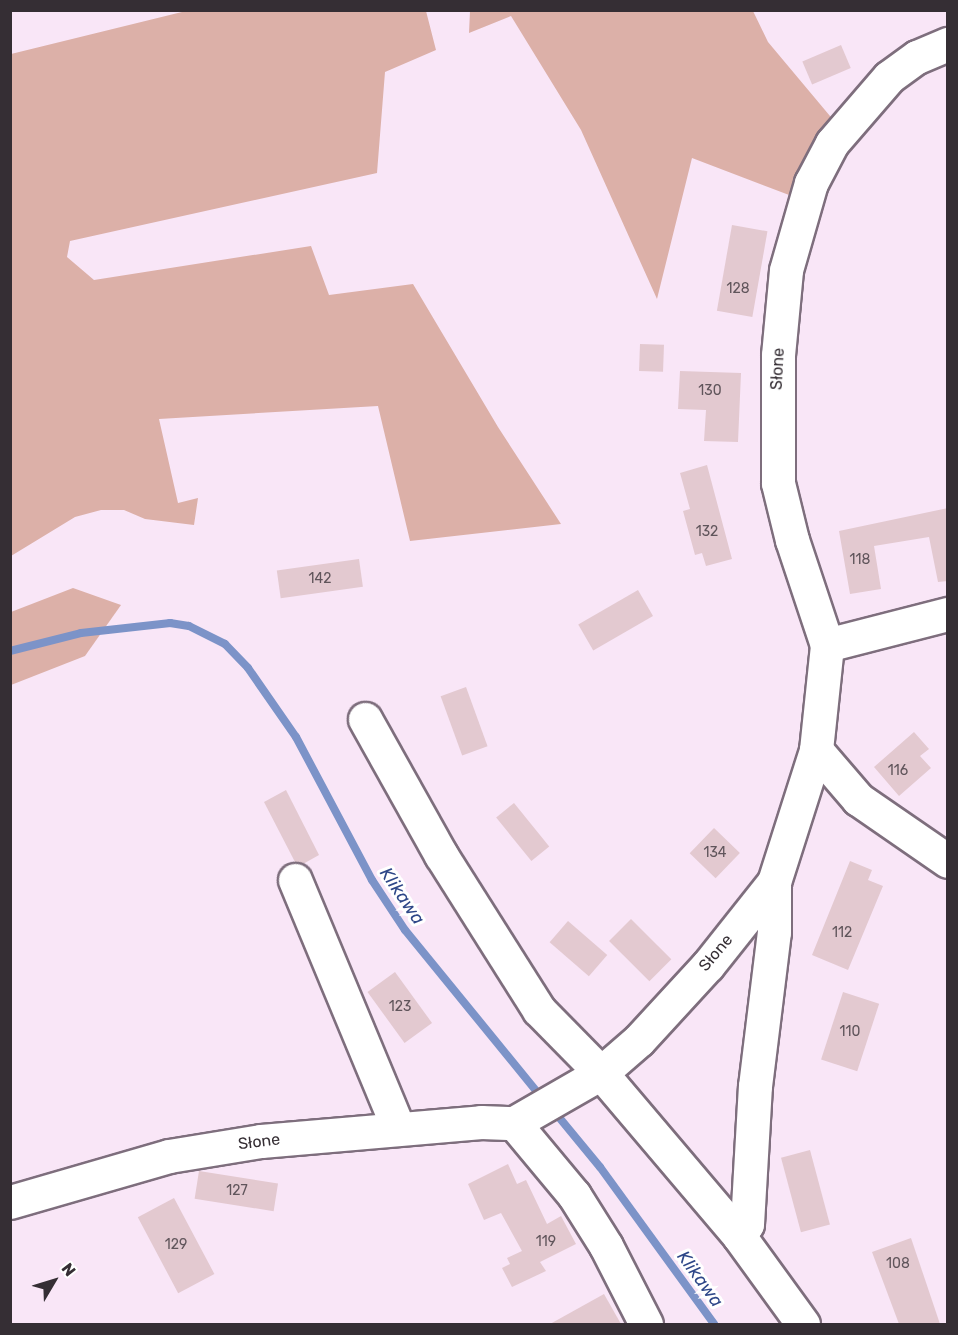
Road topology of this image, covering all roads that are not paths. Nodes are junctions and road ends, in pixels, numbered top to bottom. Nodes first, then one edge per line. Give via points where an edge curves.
1 (948, 44) edge
2 (948, 614) edge
3 (827, 645) junction
4 (365, 719) dead end
5 (816, 750) junction
6 (948, 861) edge
7 (295, 880) dead end
8 (774, 882) junction
9 (588, 1080) junction
10 (524, 1117) junction
11 (398, 1128) junction
12 (10, 1202) edge
13 (740, 1236) junction
14 (646, 1324) edge
15 (803, 1324) edge

1 - 3 street, Słone via 917,57 889,77 832,143 811,183 786,270 778,367 778,483 792,540
2 - 3 street
3 - 5 street, Słone
4 - 9 street via 511,969
5 - 6 street via 858,799
5 - 8 street, Słone
7 - 11 street
8 - 9 street, Słone via 708,964 639,1040
8 - 13 street, Słone via 774,932 755,1086 747,1224
9 - 10 street, Słone
9 - 13 street
10 - 11 street, Słone
10 - 14 street via 606,1245
11 - 12 street, Słone via 261,1141 174,1155
13 - 15 street

